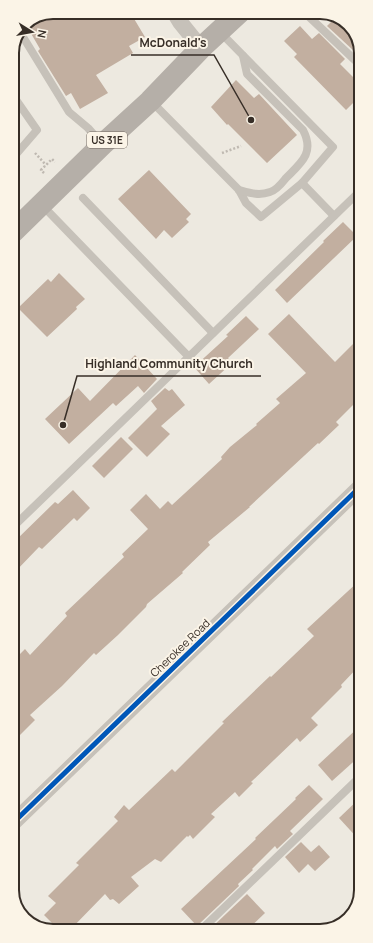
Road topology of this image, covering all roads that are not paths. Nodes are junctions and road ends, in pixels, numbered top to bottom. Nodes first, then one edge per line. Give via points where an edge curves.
1 (178, 19) edge
2 (233, 19) edge
3 (311, 19) edge
4 (219, 32) junction
5 (23, 37) edge
6 (201, 48) junction
7 (243, 56) junction
8 (354, 59) edge
9 (150, 101) junction
10 (19, 104) edge
11 (103, 144) junction
12 (19, 151) edge
13 (302, 183) junction
14 (239, 190) junction
15 (354, 197) edge
16 (82, 198) dead end
17 (41, 204) junction
18 (334, 216) junction
19 (19, 225) edge
20 (213, 333) junction
21 (189, 357) junction
22 (354, 493) edge
23 (19, 521) edge
24 (354, 783) edge
25 (19, 817) edge
26 (208, 924) edge

1 - 6 street
2 - 4 main road, US 31E
3 - 8 lane
4 - 6 main road, US 31E
4 - 7 lane
5 - 11 lane via 69,112
6 - 9 main road, US 31E
7 - 13 lane via 333,147
7 - 14 lane via 247,74 302,130 307,137 308,149 305,158 272,191 251,194
9 - 11 main road, US 31E
9 - 14 lane
10 - 12 lane via 37,130
11 - 17 main road, US 31E
13 - 14 lane via 261,217 246,203
13 - 18 lane
15 - 18 lane
16 - 20 lane
17 - 19 main road, US 31E
17 - 21 lane
18 - 20 lane
20 - 21 lane
21 - 23 lane
22 - 25 street, Cherokee Road
24 - 26 lane

